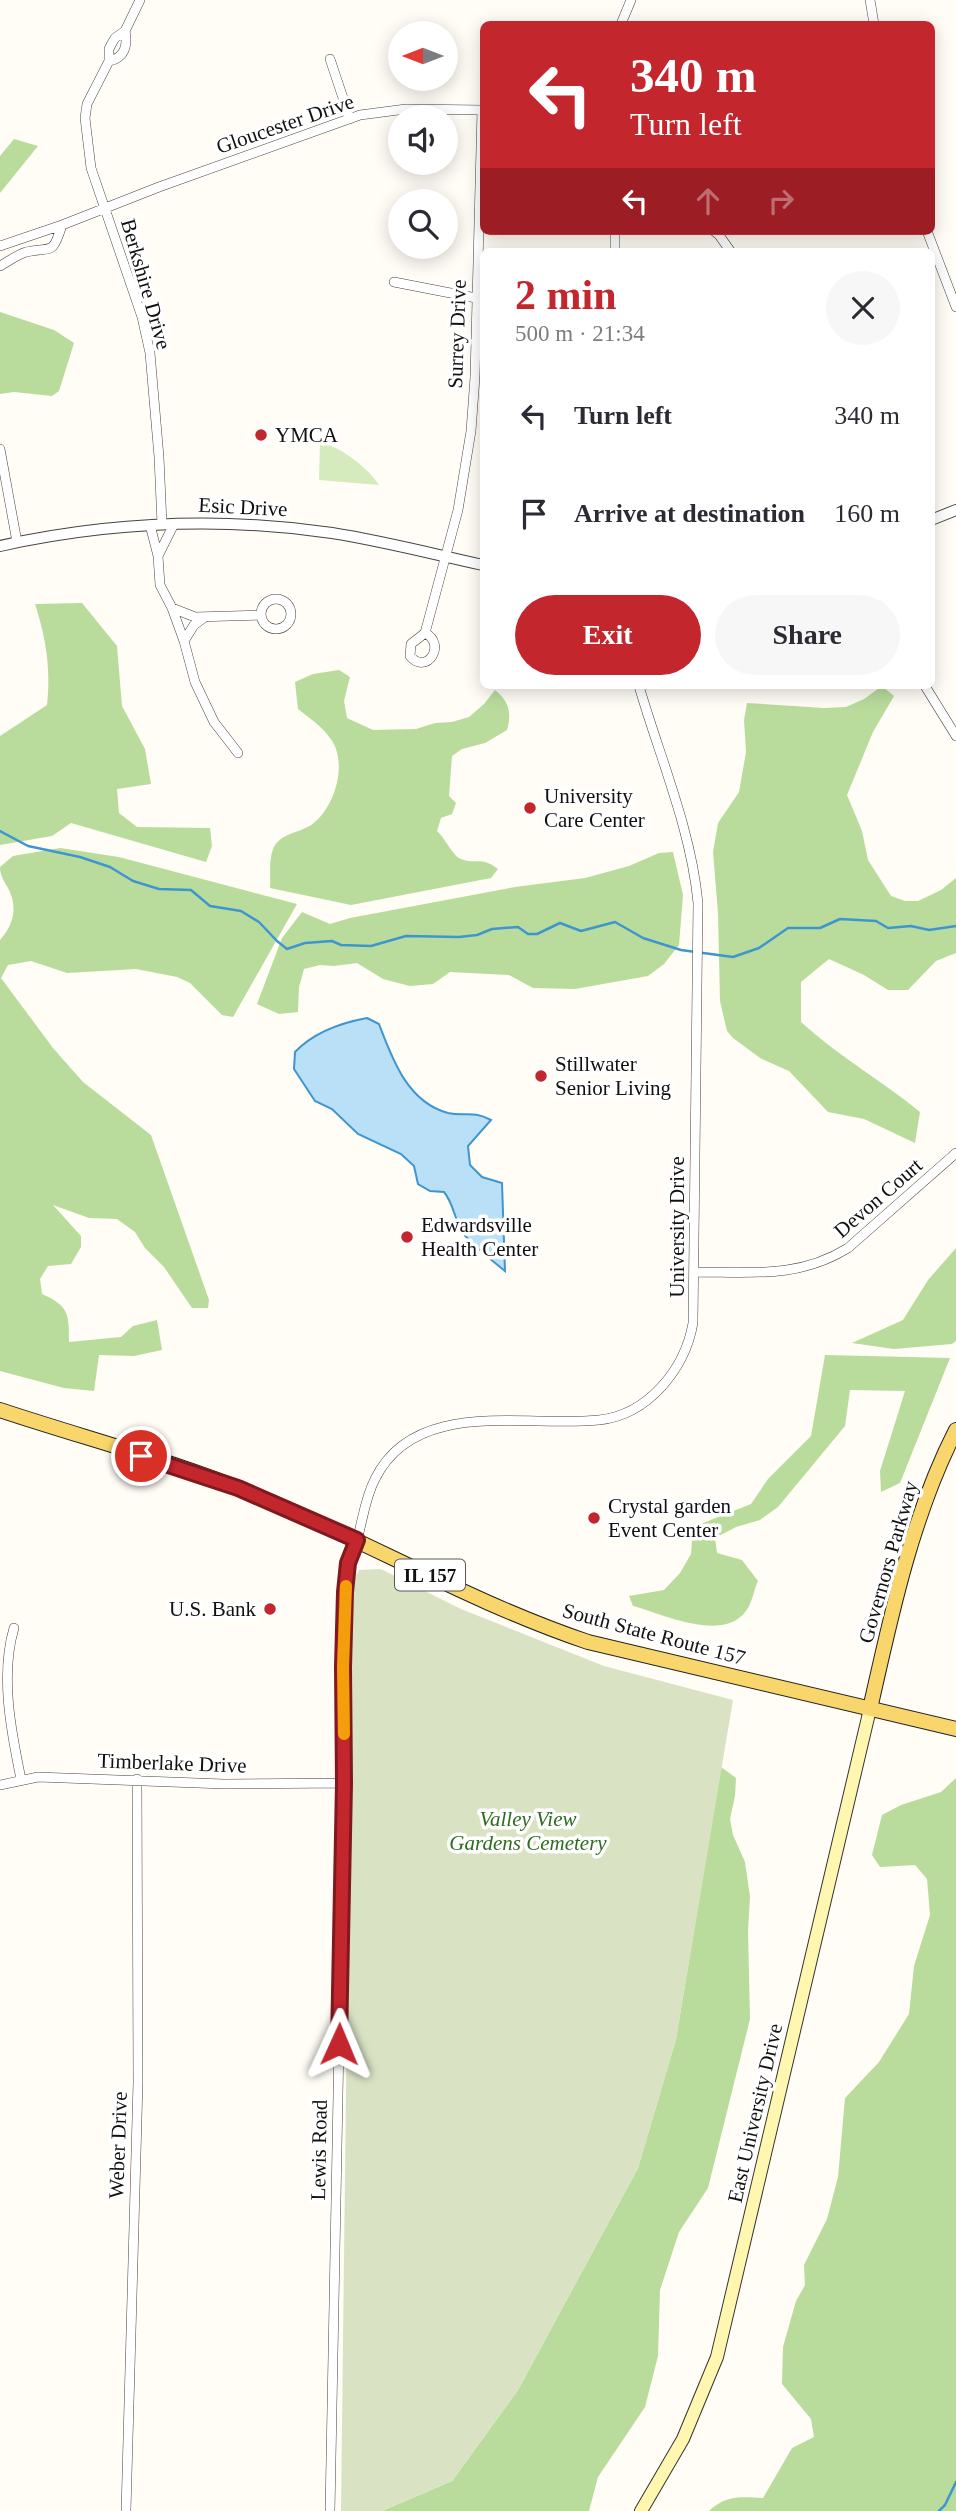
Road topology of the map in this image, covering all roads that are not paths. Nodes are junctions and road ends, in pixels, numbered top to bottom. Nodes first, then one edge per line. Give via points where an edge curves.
1 (140, 0) edge
2 (631, 0) edge
3 (870, 0) edge
4 (622, 21) edge
5 (874, 21) edge
6 (125, 31) junction
7 (330, 59) dead end
8 (109, 61) junction
9 (480, 110) edge
10 (350, 119) junction
11 (480, 173) edge
12 (106, 208) junction
13 (62, 225) junction
14 (0, 246) edge
15 (935, 252) edge
16 (0, 266) edge
17 (394, 282) dead end
18 (476, 298) junction
19 (956, 307) edge
20 (0, 449) edge
21 (956, 510) edge
22 (935, 518) edge
23 (162, 525) junction
24 (18, 542) junction
25 (0, 546) edge
26 (158, 556) junction
27 (446, 557) junction
28 (480, 564) edge
29 (172, 608) junction
30 (261, 615) dead end
31 (205, 617) junction
32 (425, 633) dead end
33 (184, 641) junction
34 (640, 689) edge
35 (927, 689) edge
36 (956, 736) edge
37 (238, 753) dead end
38 (956, 1153) edge
39 (694, 1272) junction
40 (0, 1410) edge
41 (956, 1430) edge
42 (357, 1540) junction
43 (14, 1628) dead end
44 (870, 1709) junction
45 (956, 1729) edge
46 (21, 1779) junction
47 (137, 1779) junction
48 (344, 1783) junction
49 (0, 1785) edge
50 (126, 2511) edge
51 (330, 2511) edge
52 (641, 2511) edge

1 - 6 street, Berkshire Drive
2 - 4 street
3 - 5 street
6 - 8 street, Berkshire Drive via 109,48
6 - 8 street, Berkshire Drive via 128,43 123,54
7 - 10 street
8 - 12 street, Berkshire Drive via 87,104 85,118 91,168
9 - 10 street, Gloucester Drive via 407,109
10 - 12 street, Gloucester Drive
11 - 18 street, Surrey Drive
12 - 13 street, Gloucester Drive
12 - 23 street, Berkshire Drive via 150,353
13 - 14 street, Gloucester Drive
13 - 16 street via 48,251 21,254
15 - 19 street
17 - 18 street
18 - 27 street, Surrey Drive via 471,431
20 - 24 street
21 - 22 street
23 - 24 street, Esic Drive via 77,531
23 - 26 street
23 - 26 street, Berkshire Drive
23 - 27 street, Esic Drive via 297,529
24 - 25 street, Esic Drive
26 - 29 street, Berkshire Drive via 160,585
27 - 28 street, Esic Drive
27 - 32 street, Surrey Drive
29 - 31 street
29 - 33 street, Berkshire Drive
30 - 31 street
31 - 33 street
33 - 37 street, Berkshire Drive via 203,701
34 - 39 street, University Drive via 695,874
35 - 36 street
38 - 39 street, Devon Court via 833,1258 783,1272
39 - 42 street, University Drive via 691,1333 680,1362 661,1388 624,1412 601,1420 454,1424 410,1440 376,1477
40 - 42 main road, South State Route 157 / IL 157 via 208,1477
41 - 44 main road, Governors Parkway via 941,1459 907,1558
42 - 44 main road, South State Route 157 / IL 157 via 533,1623 588,1642
42 - 48 street, Lewis Road via 348,1563 345,1592
43 - 46 street via 6,1645 2,1675
44 - 45 main road, South State Route 157 / IL 157
44 - 52 main road, East University Drive via 717,2357 683,2439
46 - 47 street, Timberlake Drive
46 - 49 street, Timberlake Drive
47 - 48 street, Timberlake Drive
47 - 50 street, Weber Drive via 138,2082
48 - 51 street, Lewis Road

